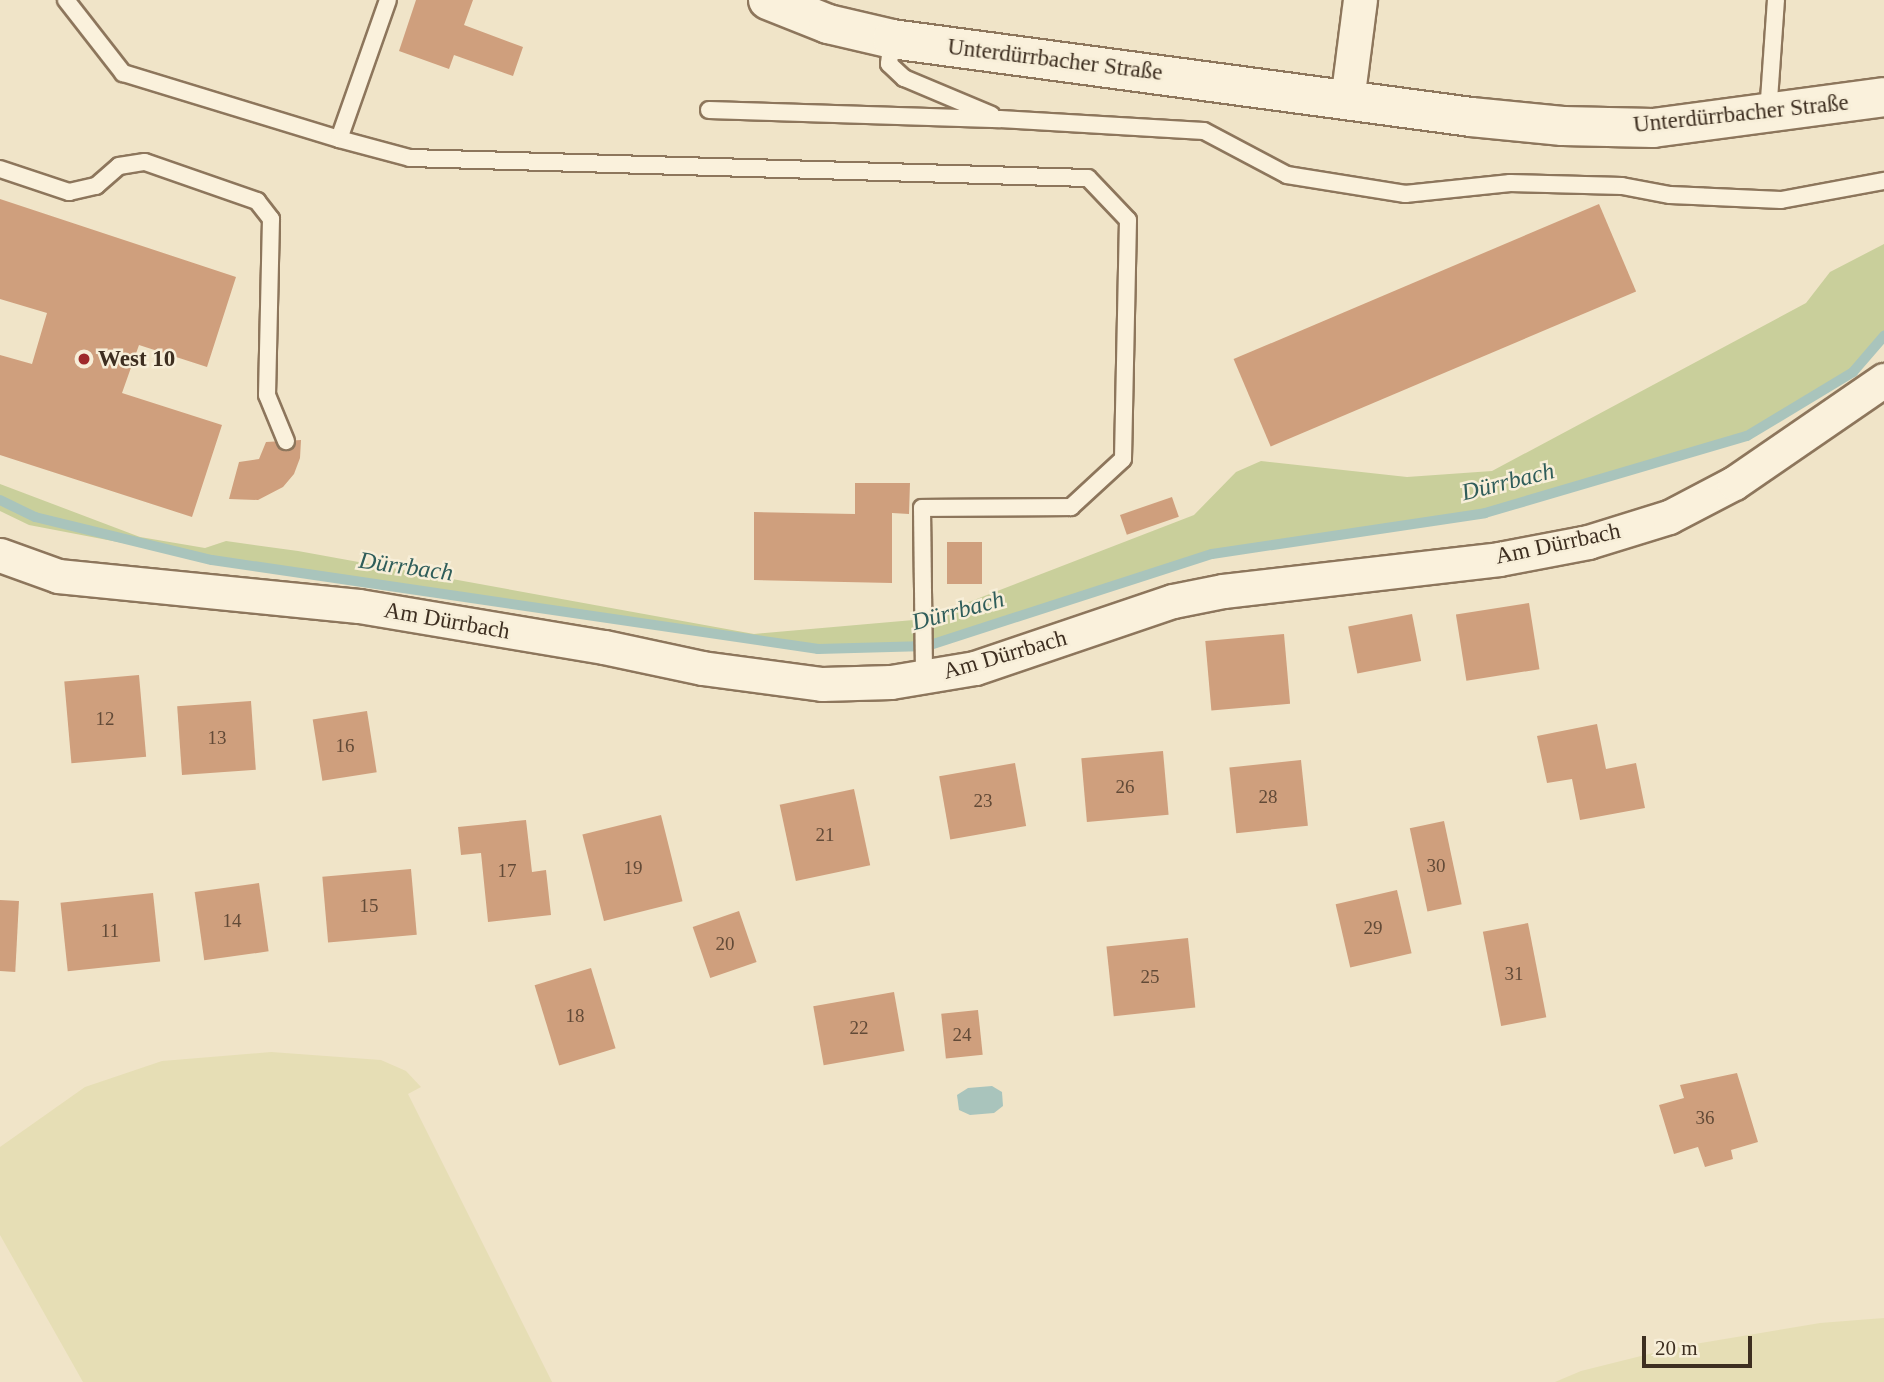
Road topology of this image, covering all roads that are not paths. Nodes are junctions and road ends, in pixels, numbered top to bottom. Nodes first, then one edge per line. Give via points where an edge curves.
1 (66, 0) edge
2 (388, 0) edge
3 (768, 0) edge
4 (1360, 0) edge
5 (1776, 0) edge
6 (892, 39) junction
7 (1884, 97) edge
8 (1347, 101) junction
9 (709, 110) dead end
10 (1768, 114) junction
11 (1000, 119) junction
12 (339, 138) junction
13 (0, 169) edge
14 (1884, 181) edge
15 (1884, 380) edge
16 (286, 440) dead end
17 (0, 555) edge
18 (924, 677) junction

1 - 12 lane via 123,73
2 - 12 lane
3 - 6 street, Unterdürrbacher Straße
4 - 8 street
5 - 10 lane
6 - 8 street, Unterdürrbacher Straße
6 - 11 lane via 889,64 904,78
7 - 10 street, Unterdürrbacher Straße
8 - 10 street, Unterdürrbacher Straße via 1471,117 1640,128
9 - 11 lane
11 - 14 lane via 1204,131 1287,175 1405,194 1510,183 1622,186 1670,195 1782,200
12 - 18 lane via 410,158 1088,178 1128,220 1123,459 1071,507 922,508
13 - 16 lane via 69,192 96,186 119,166 145,162 257,201 271,219 267,395
15 - 18 street, Am Dürrbach via 1734,483 1669,517 1588,542 1499,559 1223,591 1173,601 975,668
17 - 18 street, Am Dürrbach via 58,576 359,606 715,670 822,684

